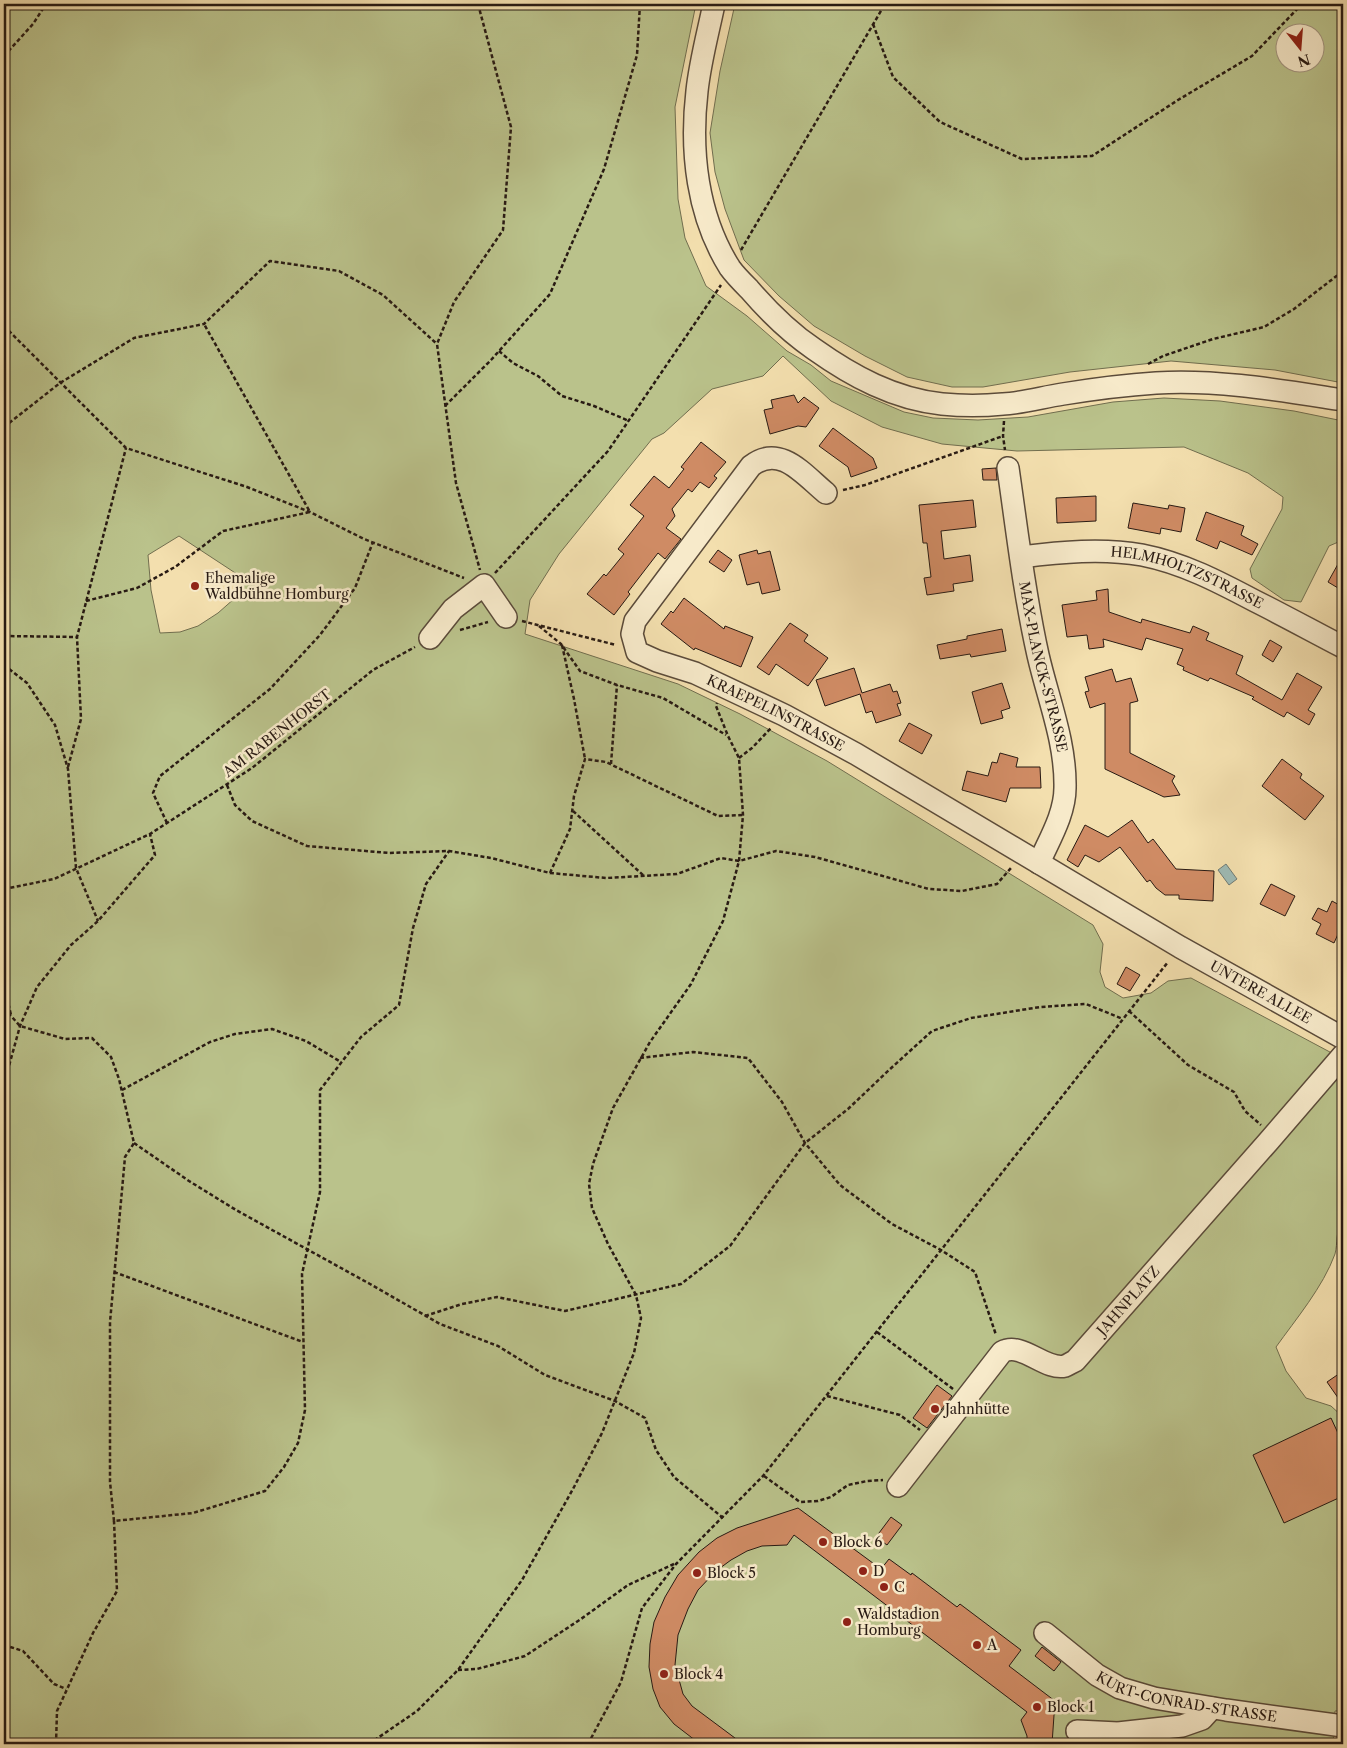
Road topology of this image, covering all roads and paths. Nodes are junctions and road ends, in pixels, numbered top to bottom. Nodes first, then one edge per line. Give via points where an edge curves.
1 (46, 4) edge
2 (478, 4) edge
3 (640, 4) edge
4 (714, 4) edge
5 (884, 4) edge
6 (1302, 4) edge
7 (872, 24) junction
8 (4, 56) edge
9 (730, 269) junction
10 (1343, 271) edge
11 (204, 324) junction
12 (4, 326) edge
13 (437, 344) junction
14 (499, 351) junction
15 (1142, 367) dead end
16 (60, 383) junction
17 (1343, 400) edge
18 (1005, 404) junction
19 (445, 406) junction
20 (629, 421) junction
21 (4, 427) edge
22 (1003, 436) junction
23 (126, 448) junction
24 (1008, 468) joint
25 (826, 493) joint
26 (310, 512) junction
27 (372, 542) junction
28 (1021, 557) junction
29 (484, 586) junction
30 (86, 601) junction
31 (506, 617) joint
32 (459, 630) dead end
33 (4, 636) edge
34 (77, 638) junction
35 (430, 638) joint
36 (561, 644) junction
37 (1343, 647) edge
38 (637, 652) junction
39 (4, 664) edge
40 (617, 685) junction
41 (723, 685) junction
42 (784, 715) junction
43 (728, 736) junction
44 (739, 758) junction
45 (585, 760) junction
46 (611, 764) junction
47 (68, 769) junction
48 (227, 785) junction
49 (572, 811) junction
50 (742, 815) junction
51 (167, 823) junction
52 (150, 834) junction
53 (449, 851) junction
54 (1032, 858) junction
55 (739, 861) junction
56 (76, 868) junction
57 (550, 873) junction
58 (644, 876) junction
59 (4, 888) edge
60 (98, 921) junction
61 (1180, 947) junction
62 (4, 985) edge
63 (4, 1008) edge
64 (1129, 1012) junction
65 (11, 1016) junction
66 (1123, 1019) junction
67 (20, 1026) junction
68 (1343, 1038) edge
69 (1343, 1055) edge
70 (640, 1058) junction
71 (342, 1062) junction
72 (4, 1084) edge
73 (122, 1090) junction
74 (805, 1142) junction
75 (1268, 1142) junction
76 (134, 1143) junction
77 (307, 1250) junction
78 (941, 1250) junction
79 (114, 1272) junction
80 (636, 1295) junction
81 (425, 1316) junction
82 (877, 1332) junction
83 (302, 1342) junction
84 (1002, 1352) junction
85 (827, 1396) junction
86 (966, 1398) junction
87 (615, 1401) junction
88 (934, 1440) junction
89 (763, 1476) junction
90 (898, 1486) joint
91 (723, 1518) junction
92 (114, 1521) junction
93 (676, 1564) junction
94 (1045, 1633) dead end
95 (4, 1645) edge
96 (458, 1670) junction
97 (67, 1689) junction
98 (1219, 1709) junction
99 (1343, 1726) edge
100 (1077, 1731) dead end
101 (1186, 1739) dead end
102 (56, 1744) edge
103 (369, 1744) edge
104 (588, 1744) edge

1 - 8 path
2 - 13 path via 511,127 503,230 454,302
3 - 14 path via 637,54 604,169 550,294
4 - 9 street via 697,90 694,135 702,205
5 - 7 path
6 - 7 path via 1252,56 1092,156 1052,158 1022,159 940,122 893,77
7 - 9 path
9 - 18 street via 796,337 843,370 873,385 939,404
9 - 20 path
10 - 15 path via 1294,309 1264,327 1213,339 1163,356
11 - 13 path via 270,261 339,271 383,296
11 - 16 path via 134,338
11 - 26 path
12 - 16 path
13 - 19 path
14 - 19 path
14 - 20 path via 562,396
16 - 21 path
16 - 23 path
17 - 18 street via 1258,388 1158,383
18 - 22 path
19 - 29 path via 456,483
20 - 29 path via 608,451
22 - 24 path
22 - 25 path via 864,485
23 - 26 path via 247,487
23 - 30 path
24 - 28 street, MAX-PLANCK-STRASSE
25 - 38 street via 785,460 766,457 758,460 635,621 632,634
26 - 27 path
26 - 30 path via 223,531 175,567 137,588
27 - 29 path
27 - 51 path via 355,588 320,635 270,689 160,776 153,793
28 - 37 street, HELMHOLTZSTRASSE via 1100,551 1142,555 1179,565 1213,578
28 - 54 street, MAX-PLANCK-STRASSE via 1038,655 1060,740 1065,790 1060,812
29 - 31 street
29 - 35 street via 453,609
30 - 34 path
31 - 32 path
33 - 34 path
34 - 47 path via 81,718
35 - 48 path, AM RABENHORST via 373,670
36 - 38 path via 538,625
36 - 40 path via 580,671
36 - 45 path
38 - 41 street, KRAEPELINSTRASSE
39 - 47 path via 27,682 55,725
40 - 43 path via 663,698
40 - 46 path
41 - 42 street, KRAEPELINSTRASSE
41 - 43 path via 716,706
42 - 44 path
42 - 54 street, KRAEPELINSTRASSE
43 - 44 path
44 - 50 path
45 - 46 path
45 - 49 path
46 - 50 path via 718,816
47 - 56 path
48 - 51 path, AM RABENHORST
48 - 53 path via 235,805 252,821 307,846 389,853
49 - 57 path via 570,829
49 - 58 path
50 - 55 path
51 - 52 path, AM RABENHORST
52 - 56 path, AM RABENHORST
52 - 60 path via 155,856
53 - 57 path
53 - 71 path via 426,884 413,928 399,1005 361,1036
54 - 55 path via 997,884 962,891 929,889 815,857 776,851
54 - 61 street, KRAEPELINSTRASSE
55 - 58 path via 721,858 676,874
55 - 70 path via 723,921 691,984
56 - 59 path, AM RABENHORST via 54,879
56 - 60 path
57 - 58 path via 606,878
60 - 67 path via 70,946 37,987
61 - 64 path
61 - 68 street, UNTERE ALLEE
62 - 65 path
63 - 65 path
64 - 66 path
64 - 75 path via 1188,1065 1234,1092 1245,1112 1262,1126
65 - 67 path
66 - 74 path via 1086,1004 1040,1007 971,1018 932,1031 848,1109
66 - 78 path
67 - 72 path
67 - 73 path via 65,1039 92,1038 111,1058
69 - 75 street, JAHNPLATZ
70 - 74 path via 693,1052 748,1058 782,1102
70 - 80 path via 612,1108 592,1164 589,1184 592,1208
71 - 73 path via 306,1040 272,1029 235,1034 210,1042
71 - 77 path via 320,1090 320,1192
73 - 76 path
74 - 78 path via 840,1185 892,1224
74 - 80 path via 730,1246 681,1284
75 - 84 street, JAHNPLATZ via 1075,1361 1056,1366 1015,1350
76 - 77 path via 220,1200
76 - 79 path via 125,1157
77 - 81 path
77 - 83 path via 302,1274
78 - 82 path
78 - 84 path via 975,1272
79 - 83 path
79 - 92 path via 110,1322 110,1482
80 - 81 path via 565,1311 497,1297
80 - 87 path via 641,1318 634,1352
81 - 87 path via 498,1346 545,1375
82 - 85 path
82 - 86 path
83 - 92 path via 305,1410 298,1443 265,1491 193,1513
84 - 86 street
85 - 88 path via 900,1415
85 - 89 path
86 - 88 street
87 - 91 path via 645,1418 656,1450 674,1477
87 - 96 path via 590,1457 522,1580
88 - 90 street
89 - 90 path via 800,1502 831,1497 848,1485 867,1480 881,1480
89 - 91 path
91 - 93 path
92 - 97 path via 117,1591
93 - 96 path via 628,1585 525,1656 477,1669
93 - 104 path via 642,1608 621,1682
94 - 98 street, KURT-CONRAD-STRASSE via 1097,1675 1120,1688 1154,1698
95 - 97 path via 23,1651 54,1684
96 - 103 path via 417,1711
97 - 102 path via 57,1711
98 - 99 street, KURT-CONRAD-STRASSE
98 - 100 street via 1182,1726 1118,1733
98 - 101 street via 1207,1730

